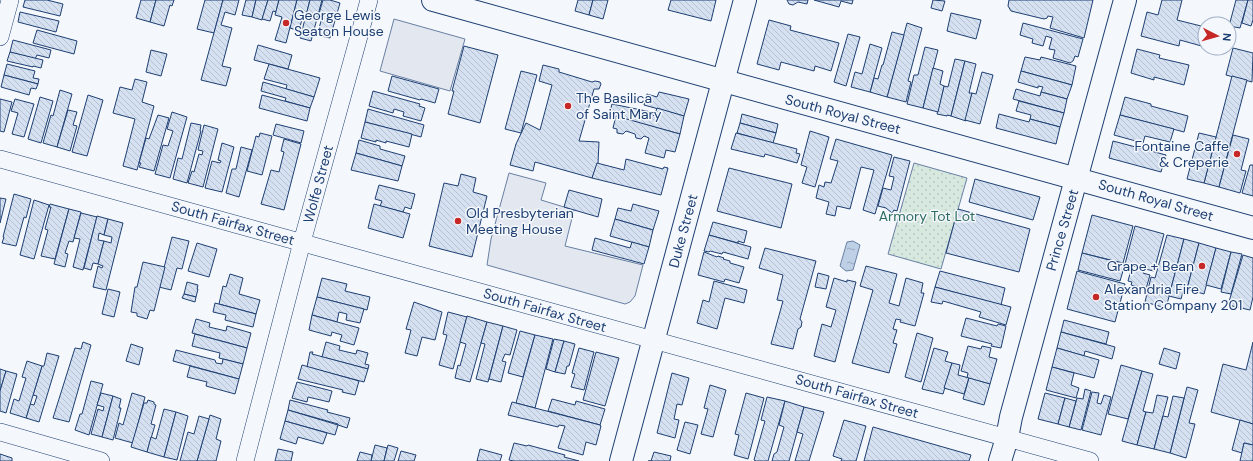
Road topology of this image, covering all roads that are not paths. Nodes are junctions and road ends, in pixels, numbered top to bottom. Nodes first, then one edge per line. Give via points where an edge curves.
1 (10, 0) edge
2 (369, 0) edge
3 (433, 0) edge
4 (745, 0) edge
5 (1125, 0) edge
6 (0, 37) edge
7 (723, 80) junction
8 (0, 158) edge
9 (1077, 178) junction
10 (1253, 228) edge
11 (302, 242) junction
12 (654, 340) junction
13 (0, 432) edge
14 (1007, 438) junction
15 (101, 461) edge
16 (245, 461) edge
17 (621, 461) edge
18 (1000, 461) edge
19 (1090, 461) edge

1 - 6 street
2 - 11 street, Wolfe Street
3 - 7 main road, South Royal Street
4 - 7 main road, Duke Street
5 - 9 main road, Prince Street
7 - 9 main road, South Royal Street
7 - 12 main road, Duke Street
8 - 11 street, South Fairfax Street
9 - 10 main road, South Royal Street
9 - 14 main road, Prince Street
11 - 12 street, South Fairfax Street
11 - 16 street, Wolfe Street
12 - 14 street, South Fairfax Street
12 - 17 main road, Duke Street
13 - 15 street
14 - 18 main road, Prince Street
14 - 19 street, South Fairfax Street

